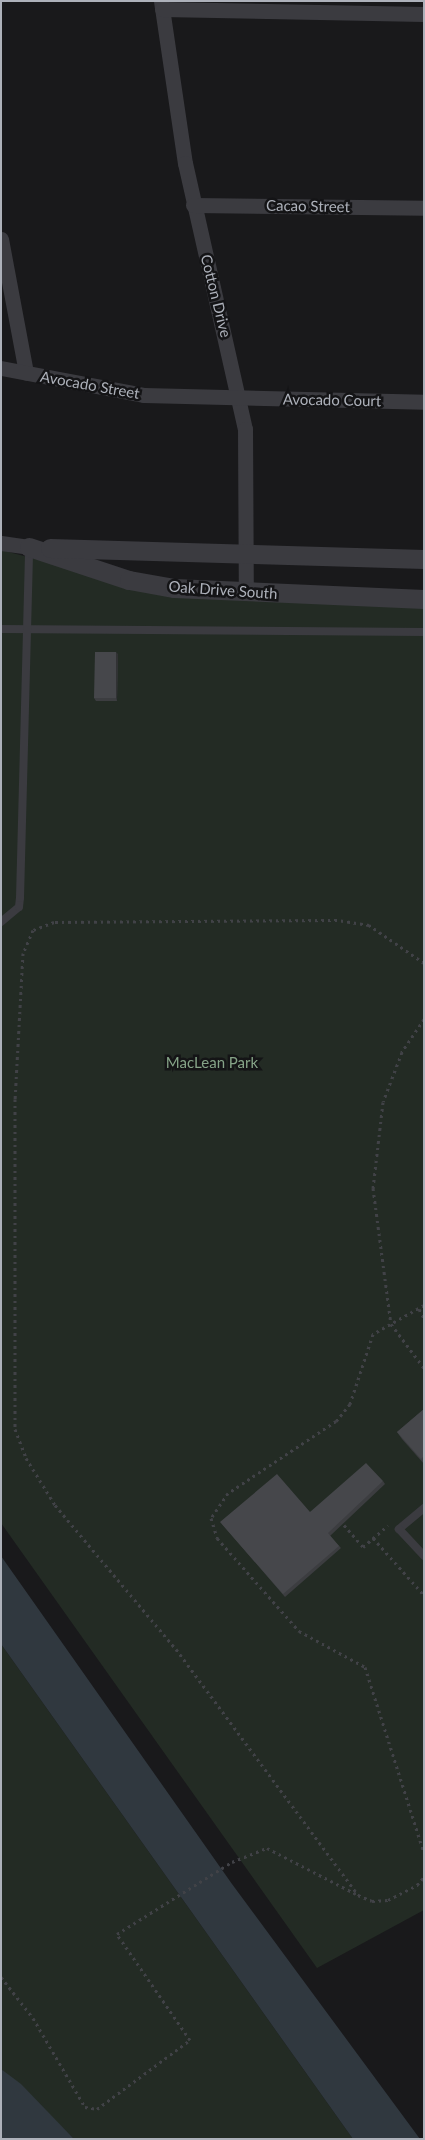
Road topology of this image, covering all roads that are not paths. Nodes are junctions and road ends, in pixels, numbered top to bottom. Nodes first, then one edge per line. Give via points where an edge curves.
1 (162, 5) edge
2 (424, 14) edge
3 (193, 205) junction
4 (424, 208) edge
5 (1, 239) edge
6 (1, 368) edge
7 (26, 373) junction
8 (240, 398) junction
9 (424, 402) edge
10 (1, 543) edge
11 (29, 547) junction
12 (246, 556) junction
13 (424, 560) edge
14 (246, 593) junction
15 (424, 599) edge
16 (25, 627) junction
17 (1, 629) edge
18 (424, 632) edge
19 (1, 922) edge
20 (424, 1508) edge
21 (424, 1556) edge

1 - 2 street
1 - 3 street, Cotton Drive
3 - 4 street, Cacao Street
3 - 8 street, Cotton Drive
5 - 7 street
6 - 7 street, Avocado Street
7 - 8 street, Avocado Street via 136,394
8 - 9 street, Avocado Court
8 - 12 street, Cotton Drive via 245,429
10 - 11 street, Oak Drive South
11 - 12 street, Oak Drive South
11 - 14 street, Oak Drive South via 129,580
11 - 16 lane
12 - 13 street, Oak Drive South
12 - 14 street, Cotton Drive
14 - 15 street, Oak Drive South
16 - 17 lane
16 - 18 lane
16 - 19 lane via 20,898 19,907
20 - 21 lane via 399,1529

